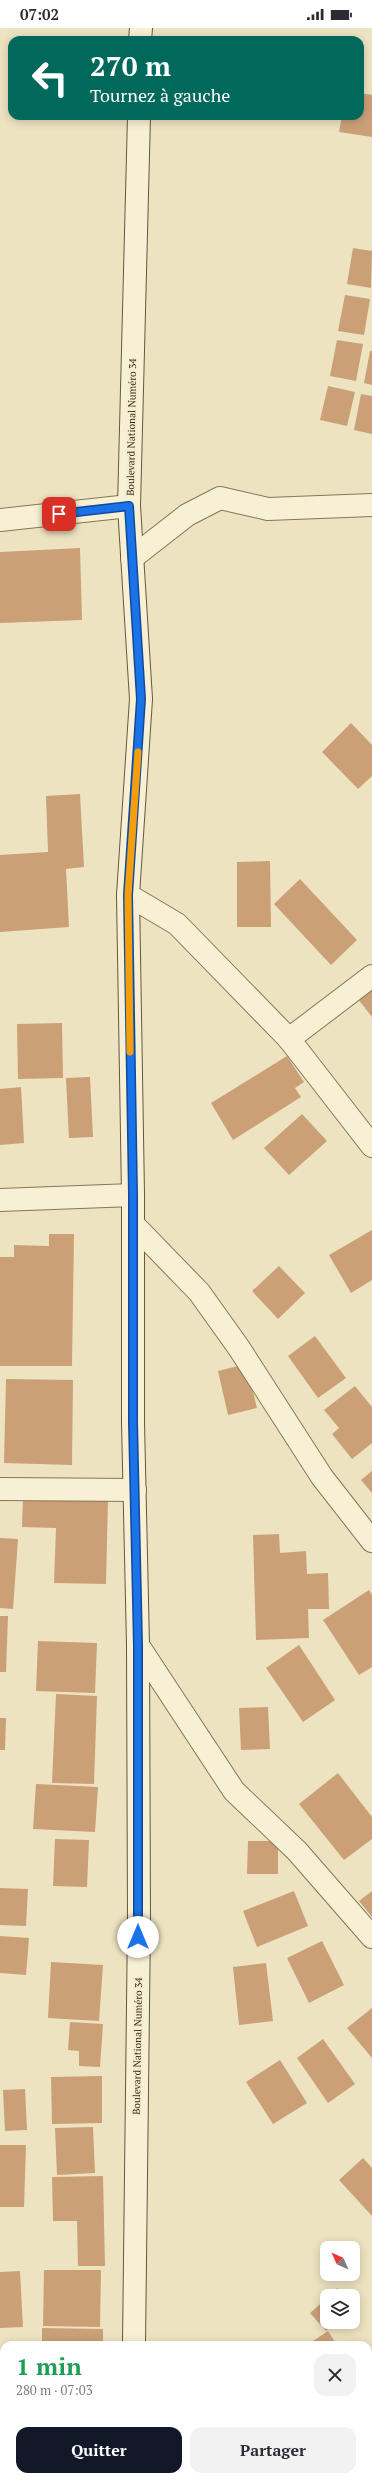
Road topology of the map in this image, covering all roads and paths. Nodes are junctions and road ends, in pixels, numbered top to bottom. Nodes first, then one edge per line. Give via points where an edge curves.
1 (139, 120) edge
2 (372, 504) edge
3 (129, 506) junction
4 (0, 520) edge
5 (132, 558) junction
6 (128, 895) junction
7 (372, 976) edge
8 (290, 1039) junction
9 (372, 1146) edge
10 (133, 1195) junction
11 (0, 1200) edge
12 (133, 1224) junction
13 (0, 1489) edge
14 (136, 1490) junction
15 (372, 1541) edge
16 (138, 1645) junction
17 (372, 1937) edge
18 (134, 2341) edge

1 - 3 main road, Boulevard National Numéro 34
2 - 5 main road via 268,509 220,498 187,516
3 - 4 main road
3 - 5 main road, Boulevard National Numéro 34
5 - 6 main road, Boulevard National Numéro 34 via 141,699
6 - 8 main road via 178,924
6 - 10 main road, Boulevard National Numéro 34
7 - 8 main road
8 - 9 main road
10 - 11 main road
10 - 12 main road, Boulevard National Numéro 34
12 - 14 main road, Boulevard National Numéro 34 via 133,1422
12 - 15 main road via 199,1292 239,1348 322,1476
13 - 14 main road
14 - 16 main road, Boulevard National Numéro 34
16 - 17 main road via 234,1791 297,1851
16 - 18 main road, Boulevard National Numéro 34 via 139,1921

